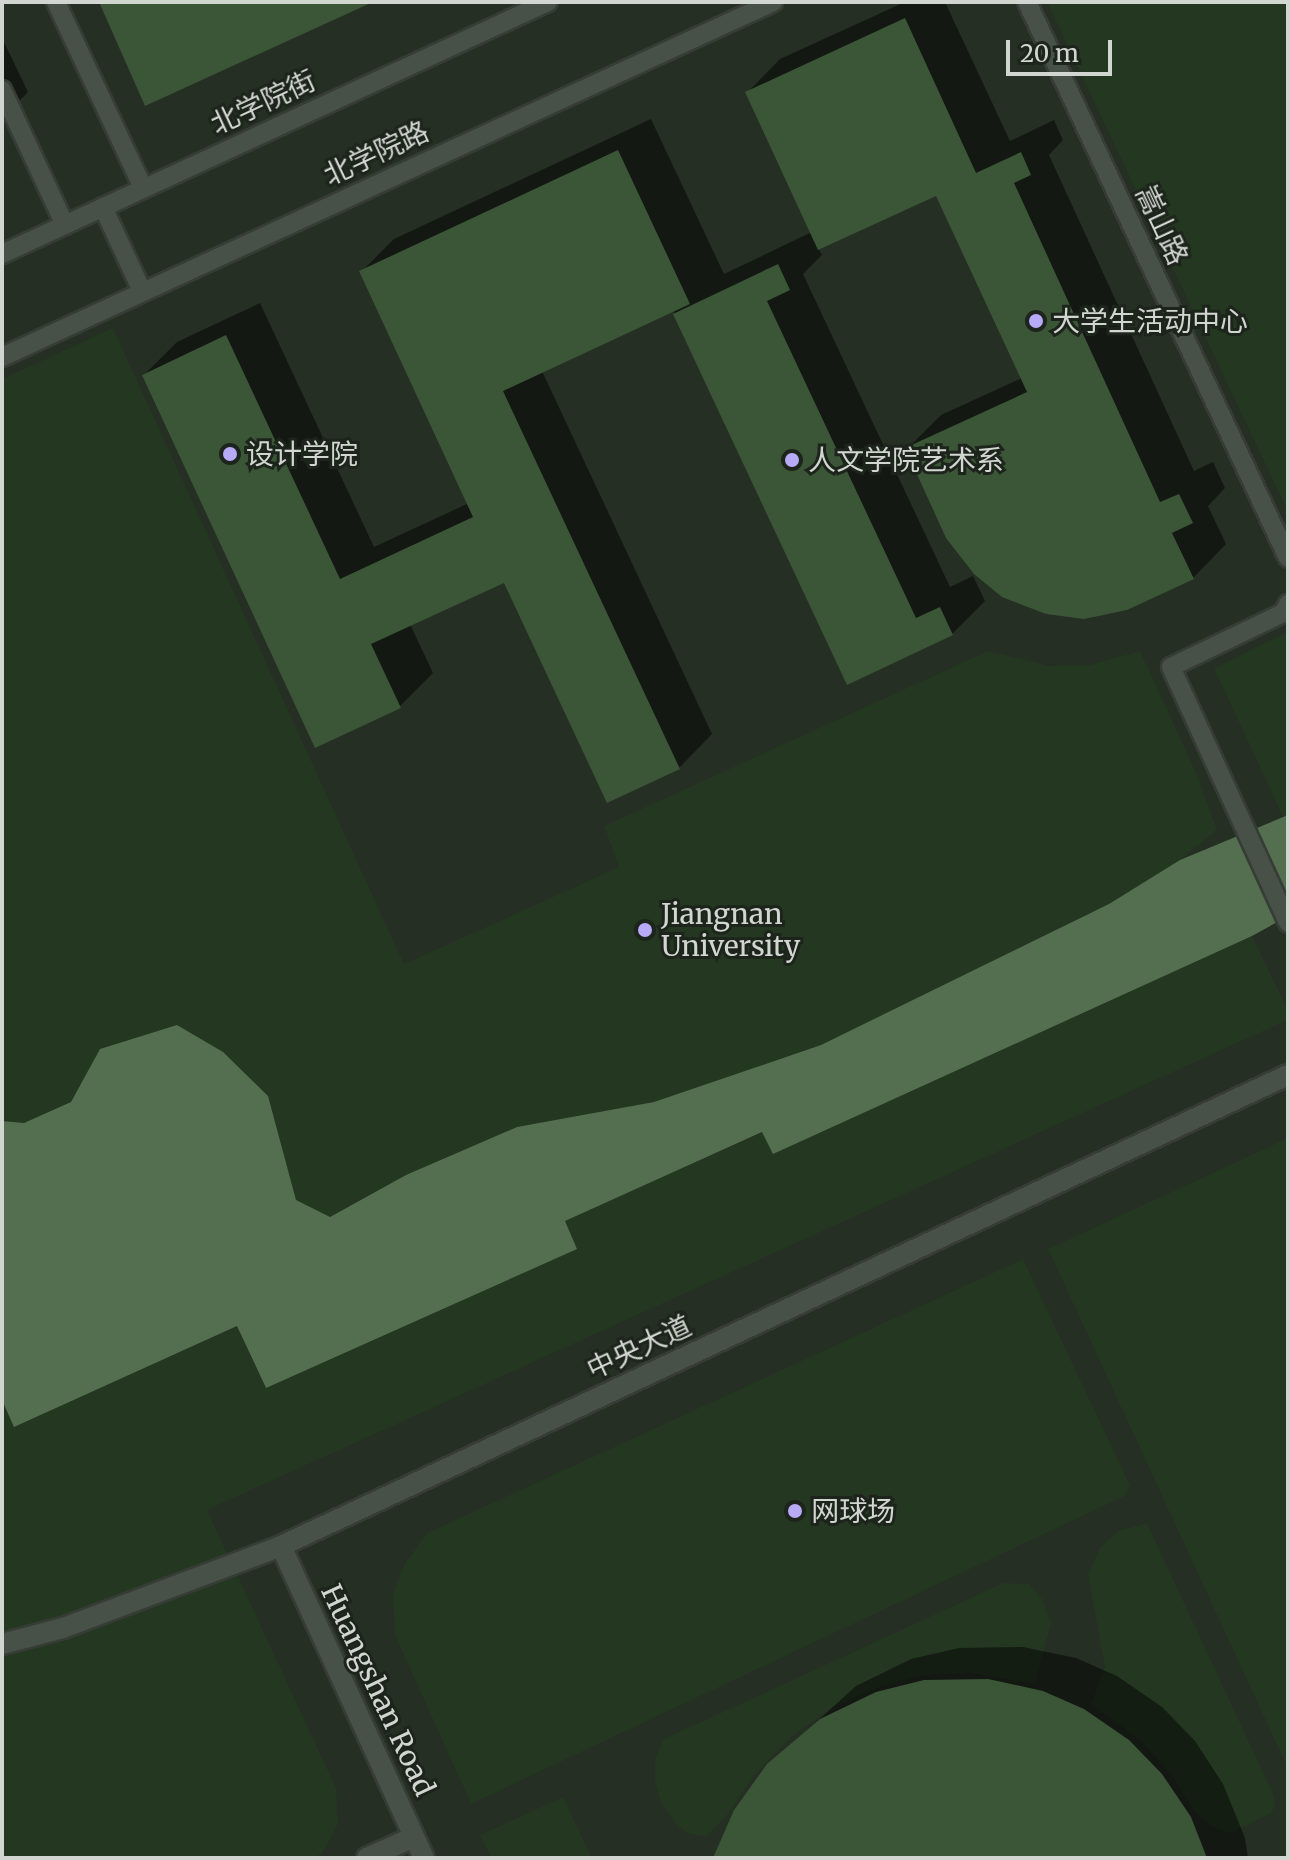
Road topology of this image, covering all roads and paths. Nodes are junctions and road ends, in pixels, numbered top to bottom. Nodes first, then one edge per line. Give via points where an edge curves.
1 (56, 2) edge
2 (548, 2) edge
3 (773, 2) edge
4 (1027, 2) edge
5 (745, 8) edge
6 (2, 90) edge
7 (143, 188) junction
8 (103, 207) junction
9 (65, 225) junction
10 (2, 254) edge
11 (142, 291) junction
12 (2, 357) edge
13 (1288, 558) edge
14 (1288, 604) edge
15 (1288, 922) edge
16 (1288, 1075) edge
17 (281, 1546) junction
18 (2, 1644) edge
19 (414, 1837) junction
20 (367, 1858) edge
21 (424, 1858) edge

1 - 7 lane
2 - 7 lane, 北学院街
3 - 5 lane, 北学院路
4 - 13 lane, 嵩山路
5 - 11 lane, 北学院路
6 - 9 lane
7 - 8 lane, 北学院街
8 - 9 lane, 北学院街
8 - 11 lane
9 - 10 lane, 北学院街
11 - 12 lane, 北学院路
14 - 15 lane via 1283,613 1171,667
16 - 17 street, 中央大道
17 - 18 street, 中央大道 via 63,1628
17 - 19 street, Huangshan Road
19 - 20 street
19 - 21 street, Huangshan Road

